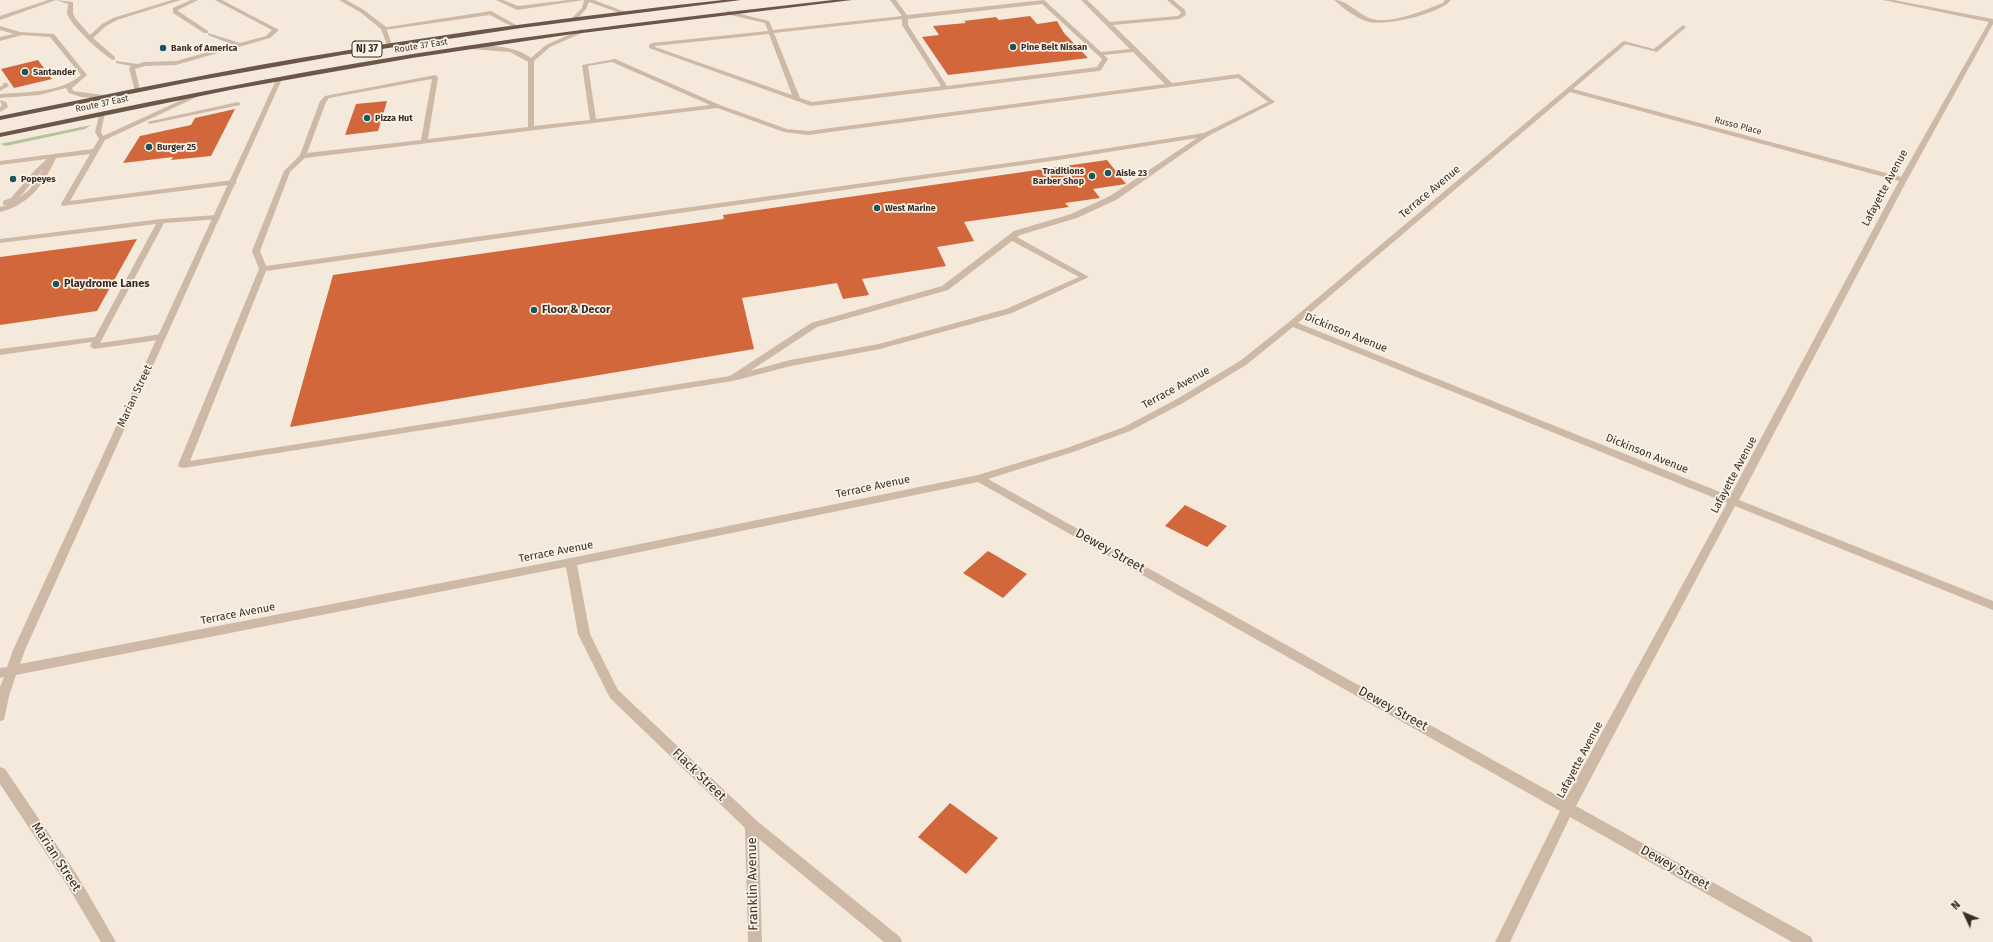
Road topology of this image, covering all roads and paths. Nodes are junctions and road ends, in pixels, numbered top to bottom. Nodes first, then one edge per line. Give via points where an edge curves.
1 (52, 0) edge
2 (59, 0) edge
3 (178, 0) edge
4 (195, 0) edge
5 (218, 0) edge
6 (342, 0) edge
7 (499, 0) edge
8 (581, 0) edge
9 (588, 0) edge
10 (738, 0) edge
11 (849, 0) edge
12 (893, 0) edge
13 (1084, 0) edge
14 (1170, 0) edge
15 (1337, 0) edge
16 (1448, 0) edge
17 (1886, 0) edge
18 (716, 1) edge
19 (1042, 1) edge
20 (625, 13) junction
21 (728, 13) junction
22 (905, 16) junction
23 (2, 17) edge
24 (573, 20) junction
25 (1992, 21) edge
26 (1108, 24) junction
27 (515, 26) junction
28 (1683, 27) dead end
29 (0, 28) edge
30 (384, 28) junction
31 (582, 31) junction
32 (771, 31) junction
33 (22, 34) junction
34 (91, 37) junction
35 (1, 38) edge
36 (239, 45) junction
37 (390, 45) junction
38 (472, 47) junction
39 (1134, 50) junction
40 (1100, 54) junction
41 (532, 61) junction
42 (138, 66) junction
43 (279, 79) junction
44 (73, 84) junction
45 (1170, 85) junction
46 (944, 87) junction
47 (137, 90) junction
48 (1568, 90) junction
49 (198, 94) junction
50 (0, 96) edge
51 (103, 97) junction
52 (797, 99) junction
53 (0, 102) edge
54 (238, 104) dead end
55 (718, 106) junction
56 (0, 110) edge
57 (102, 114) junction
58 (0, 118) edge
59 (593, 121) junction
60 (132, 126) junction
61 (531, 127) junction
62 (0, 135) edge
63 (1206, 135) junction
64 (102, 139) junction
65 (424, 142) junction
66 (96, 151) junction
67 (303, 156) junction
68 (53, 157) junction
69 (0, 163) edge
70 (1903, 180) junction
71 (233, 182) junction
72 (0, 206) edge
73 (0, 210) edge
74 (217, 217) junction
75 (161, 221) junction
76 (1011, 237) junction
77 (0, 241) edge
78 (263, 269) junction
79 (1292, 324) junction
80 (162, 337) junction
81 (98, 339) junction
82 (0, 352) edge
83 (733, 378) junction
84 (979, 478) junction
85 (1733, 501) junction
86 (571, 562) junction
87 (1993, 606) edge
88 (10, 671) junction
89 (0, 673) edge
90 (0, 716) edge
91 (0, 773) edge
92 (1568, 808) junction
93 (752, 825) junction
94 (109, 942) edge
95 (755, 942) edge
96 (895, 942) edge
97 (1502, 942) edge
98 (1806, 942) edge

1 - 23 street
2 - 34 street via 71,3 70,12 79,28
3 - 34 street via 115,19
4 - 36 street via 181,5 175,12 208,33
5 - 36 street via 276,30 268,37
6 - 30 street
7 - 8 street via 517,8
9 - 20 street
9 - 24 street
10 - 18 highway, Route 37 East / NJ 37
11 - 21 highway, Route 37 East / NJ 37
12 - 22 street
13 - 26 street
14 - 26 street via 1184,14 1179,17
15 - 16 street via 1374,20 1408,18 1445,4
17 - 25 street
18 - 20 highway, Route 37 East / NJ 37
19 - 22 street
19 - 40 street
20 - 24 highway, Route 37 East / NJ 37
21 - 31 highway, Route 37 East / NJ 37
21 - 32 street via 767,22
22 - 32 street
22 - 46 street via 905,25
24 - 27 highway, Route 37 East / NJ 37
25 - 70 street, Lafayette Avenue
26 - 39 street
27 - 30 street via 491,13
27 - 37 highway, Route 37 East / NJ 37
28 - 48 street, Terrace Avenue via 1655,51 1624,43
29 - 33 street
30 - 37 street
31 - 38 highway, Route 37 East / NJ 37
31 - 41 street via 548,46
32 - 52 street
32 - 52 street via 652,45 652,48
33 - 35 street
33 - 44 street via 46,33 54,36 84,75
34 - 42 street via 116,60
36 - 42 street via 176,63
37 - 47 highway, Route 37 East / NJ 37
38 - 41 street via 516,51
38 - 43 highway, Route 37 East / NJ 37
39 - 40 street
39 - 45 street
40 - 46 street via 1105,59 1099,68
41 - 61 street
42 - 47 street via 132,68
43 - 49 highway, Route 37 East / NJ 37
43 - 71 street, Marian Street
44 - 50 street via 39,93
44 - 51 street via 69,88 71,92
45 - 55 street via 808,133 786,130
45 - 63 street via 1239,76 1272,102
46 - 52 street via 811,104
47 - 51 highway, Route 37 East / NJ 37
48 - 70 street, Russo Place
48 - 79 street, Terrace Avenue
49 - 57 highway, Route 37 East / NJ 37
49 - 60 street
51 - 58 highway, Route 37 East / NJ 37
53 - 56 street via 4,103 5,107
54 - 60 street
55 - 59 street
55 - 59 street via 613,60 586,65
57 - 62 highway, Route 37 East / NJ 37
57 - 64 street via 98,132
59 - 61 street
60 - 64 street
61 - 65 street
63 - 76 street via 1113,198 1074,216
63 - 78 street via 1066,157
64 - 66 street
65 - 67 street
65 - 67 street via 435,77 328,98 324,101
66 - 68 street
66 - 71 street via 65,204
67 - 78 street via 287,171 256,251
68 - 69 street
68 - 72 street via 37,171 14,200
68 - 73 street via 30,195 22,202
70 - 85 street, Lafayette Avenue
71 - 74 street, Marian Street
74 - 75 street
74 - 80 street, Marian Street
75 - 77 street
75 - 81 street
76 - 83 street via 945,288 814,325
76 - 83 street via 1085,277 1009,311 880,346 790,363
78 - 83 street via 183,465
79 - 84 street, Terrace Avenue via 1243,363 1127,429 1070,450
79 - 85 street, Dickinson Avenue
80 - 81 street via 94,346
80 - 88 street, Marian Street
81 - 82 street
84 - 86 street, Terrace Avenue
84 - 92 street, Dewey Street
85 - 87 street, Dickinson Avenue
85 - 92 street, Lafayette Avenue
86 - 88 street, Terrace Avenue
86 - 93 street, Flack Street via 584,634 614,694
88 - 89 street, Terrace Avenue
88 - 90 street, Marian Street via 2,696
91 - 94 street, Marian Street via 72,880
92 - 97 street, Lafayette Avenue
92 - 98 street, Dewey Street
93 - 95 street, Franklin Avenue
93 - 96 street, Flack Street

